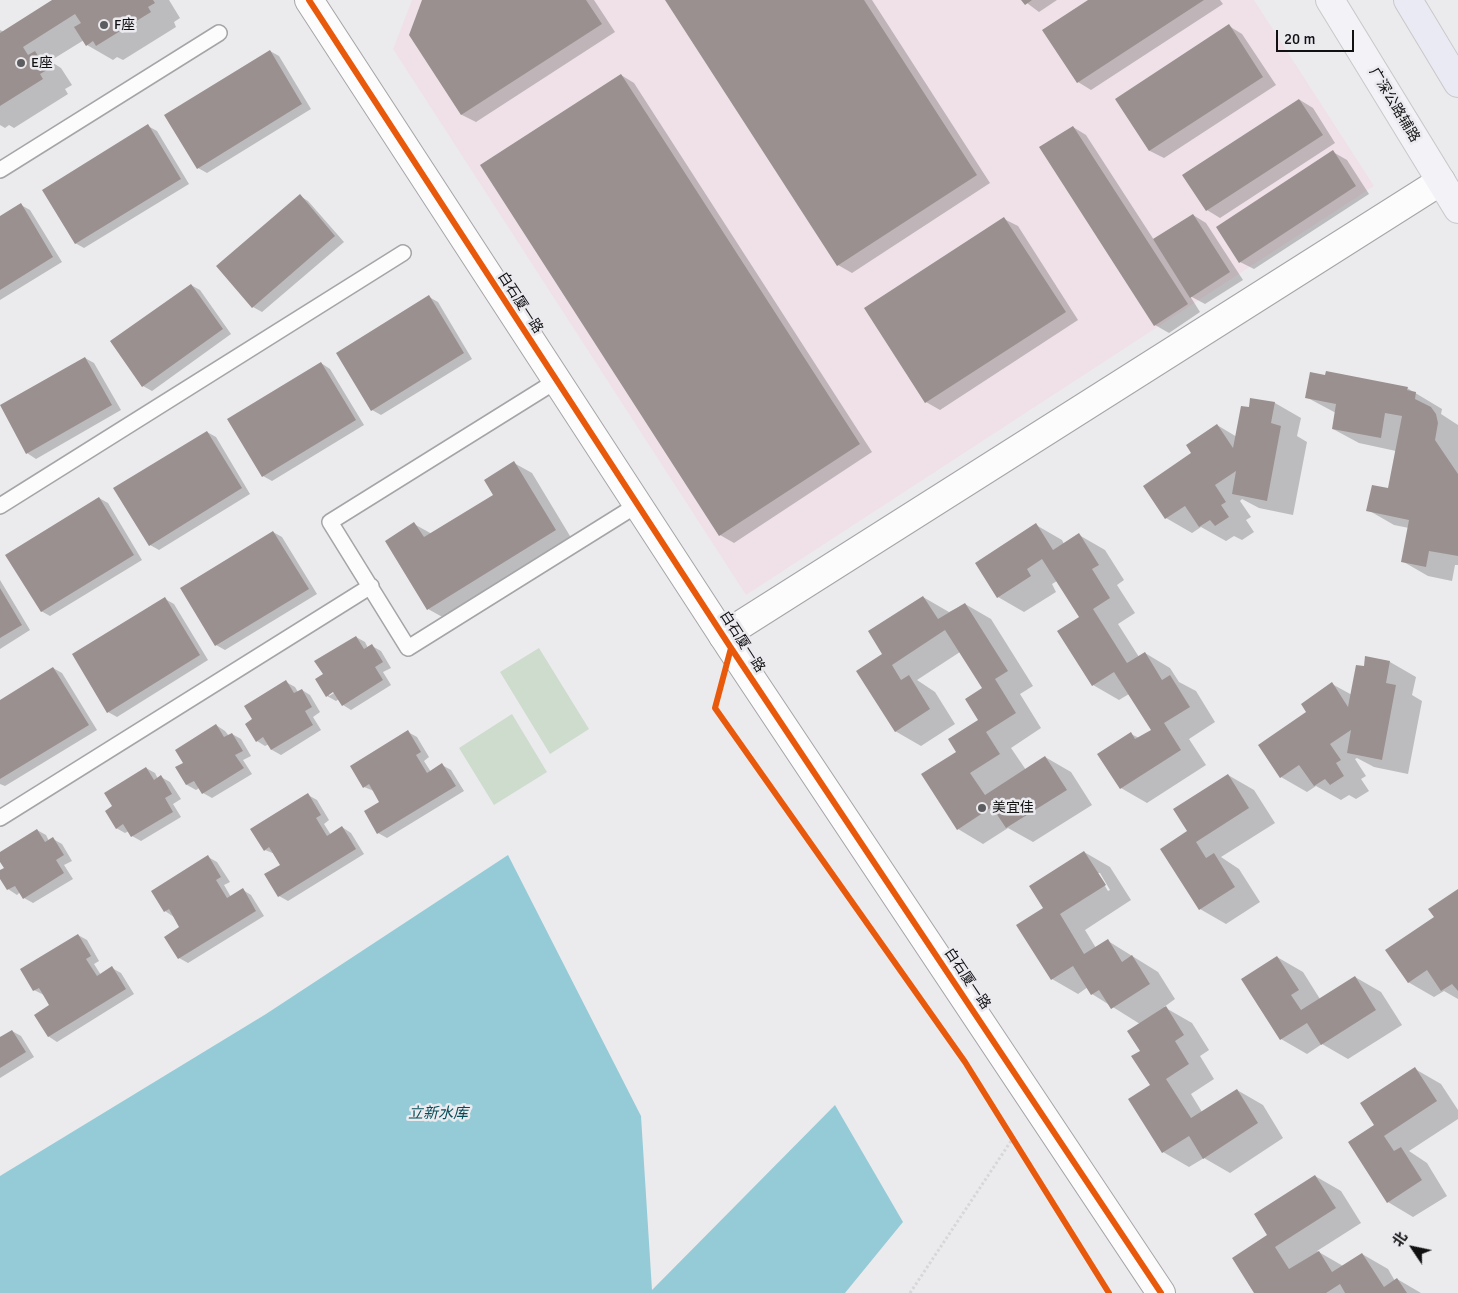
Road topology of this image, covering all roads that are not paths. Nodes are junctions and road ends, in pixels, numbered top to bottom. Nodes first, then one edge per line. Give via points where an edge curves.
1 (309, 0) edge
2 (1330, 0) edge
3 (1408, 0) edge
4 (219, 33) dead end
5 (1458, 83) edge
6 (0, 170) edge
7 (1441, 182) junction
8 (1458, 210) edge
9 (404, 254) dead end
10 (556, 381) junction
11 (637, 505) junction
12 (0, 506) edge
13 (370, 586) junction
14 (723, 636) junction
15 (0, 818) edge
16 (1161, 1293) edge

1 - 10 street, 白石厦一路
2 - 7 main road, 广深公路辅路
3 - 5 highway
4 - 6 lane
7 - 8 main road, 广深公路辅路
7 - 14 street
9 - 12 lane
10 - 11 street, 白石厦一路
10 - 13 lane via 330,522
11 - 13 lane via 408,648
11 - 14 street, 白石厦一路
13 - 15 lane
14 - 16 street, 白石厦一路

